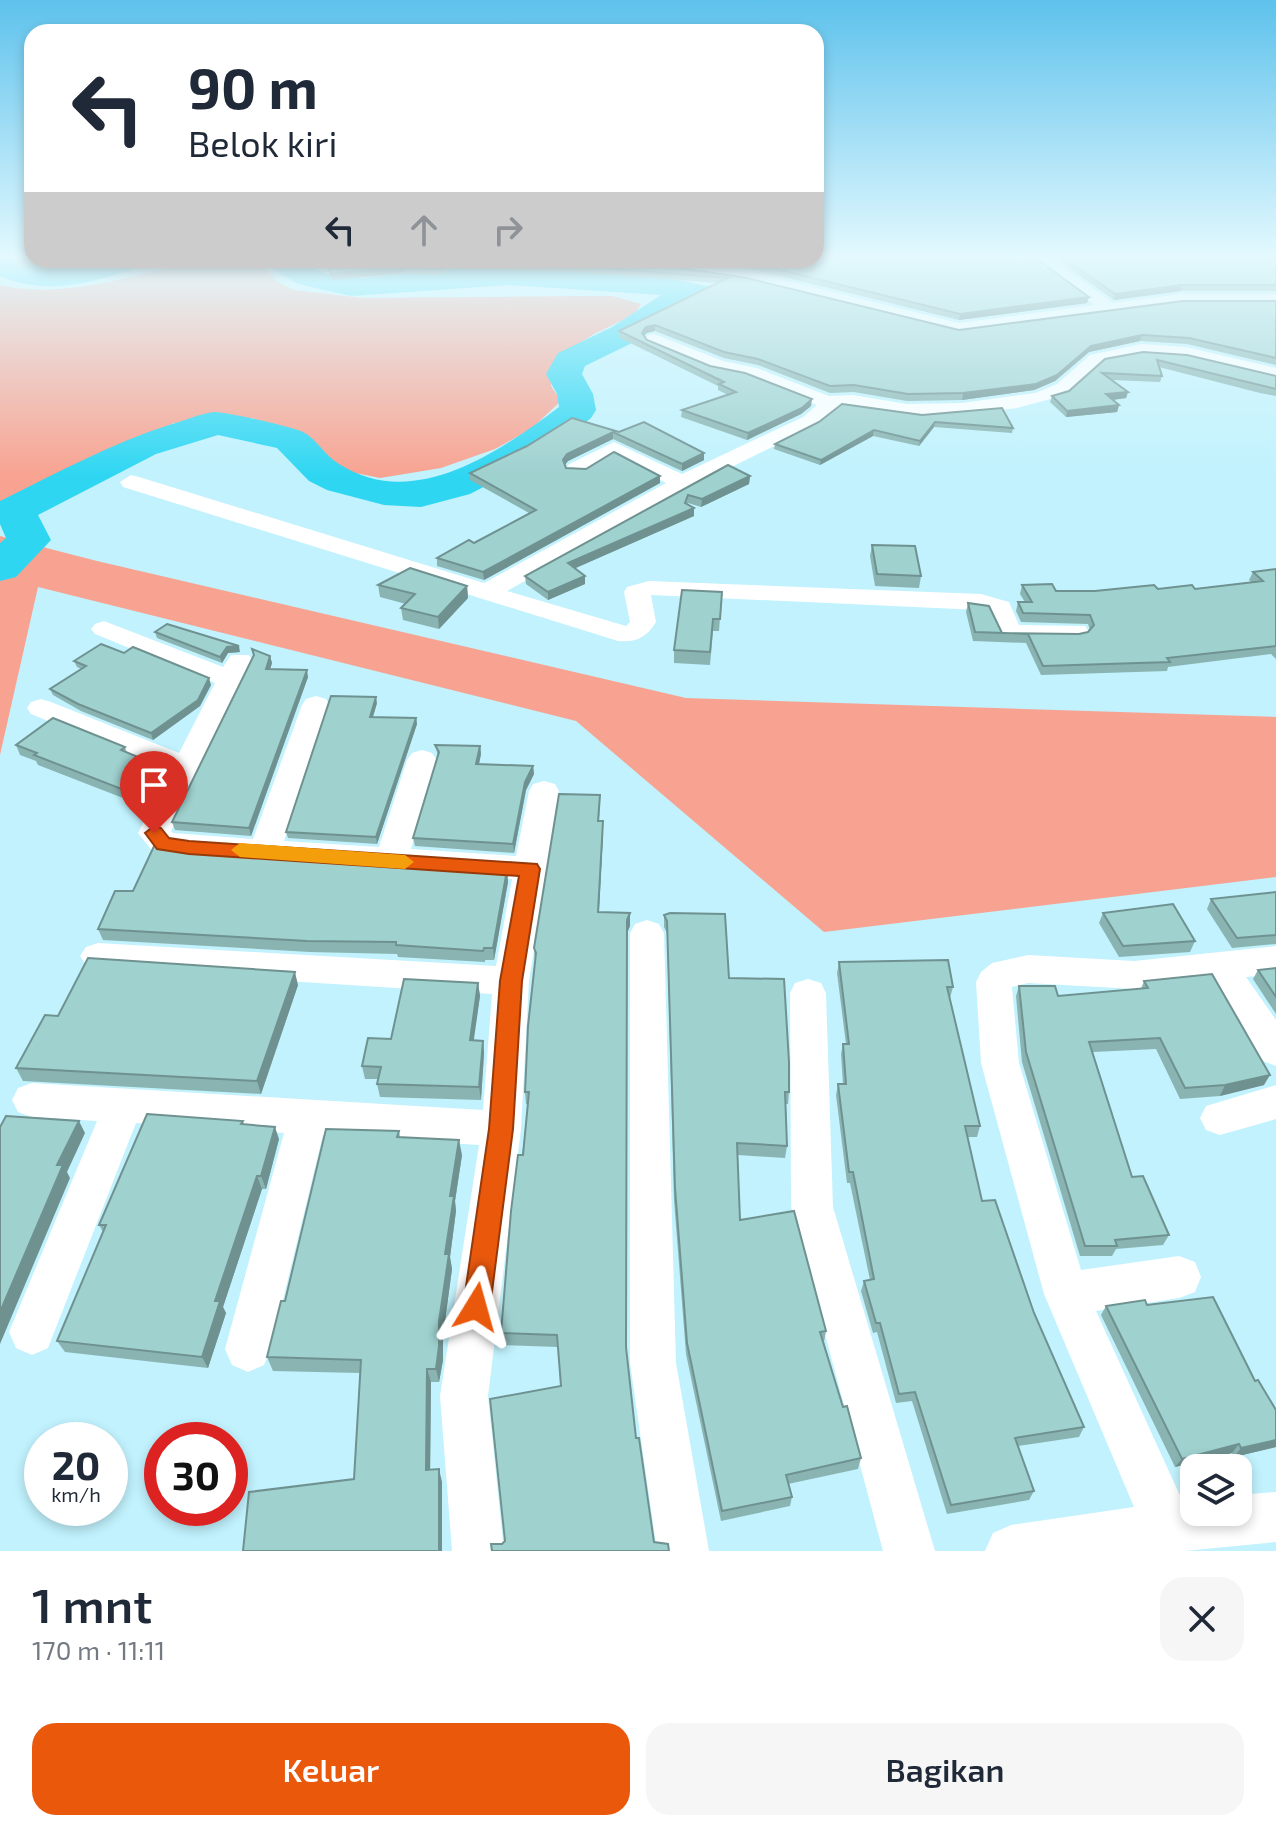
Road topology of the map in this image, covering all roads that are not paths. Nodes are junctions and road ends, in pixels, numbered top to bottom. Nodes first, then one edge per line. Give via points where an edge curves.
1 (654, 339) edge
2 (1276, 374) edge
3 (833, 404) junction
4 (577, 469) edge
5 (131, 482) dead end
6 (682, 483) junction
7 (486, 592) junction
8 (104, 629) dead end
9 (1076, 632) edge
10 (316, 705) dead end
11 (41, 708) dead end
12 (422, 760) dead end
13 (187, 767) junction
14 (544, 791) dead end
15 (264, 852) junction
16 (391, 861) junction
17 (530, 869) junction
18 (647, 933) dead end
19 (98, 956) edge
20 (1276, 960) edge
21 (1220, 968) junction
22 (511, 981) junction
23 (808, 993) dead end
24 (1276, 1050) edge
25 (32, 1100) dead end
26 (1276, 1102) edge
27 (124, 1104) junction
28 (1220, 1118) dead end
29 (307, 1119) junction
30 (501, 1129) junction
31 (1179, 1277) dead end
32 (1066, 1294) junction
33 (32, 1332) dead end
34 (248, 1349) dead end
35 (1276, 1517) edge
36 (1168, 1527) junction
37 (478, 1551) edge
38 (683, 1551) edge
39 (909, 1551) edge
40 (1011, 1551) edge

1 - 3 street
2 - 3 street via 1184,350 1146,348 1095,359 1069,385 1018,402 957,410 908,410 846,400
3 - 6 street via 810,421
4 - 6 street via 614,448
5 - 7 street
6 - 7 street
7 - 9 street via 628,635 643,622 636,592 649,588 981,602 1000,607 1009,633
8 - 13 street via 234,670
10 - 15 street
11 - 13 street
12 - 16 street
13 - 15 street via 154,833 157,839 164,844
14 - 17 street
15 - 16 street
16 - 17 street
17 - 22 street
18 - 38 street via 653,1363
19 - 22 street
20 - 21 street
21 - 24 street
21 - 32 street via 1134,975 1028,969 1005,973 994,982 1000,1063
22 - 30 street
23 - 39 street via 812,1207
25 - 27 street
26 - 28 street
27 - 29 street
27 - 33 street
29 - 30 street
29 - 34 street
30 - 37 street via 464,1396
31 - 32 street
32 - 36 street
35 - 36 street
36 - 40 street

